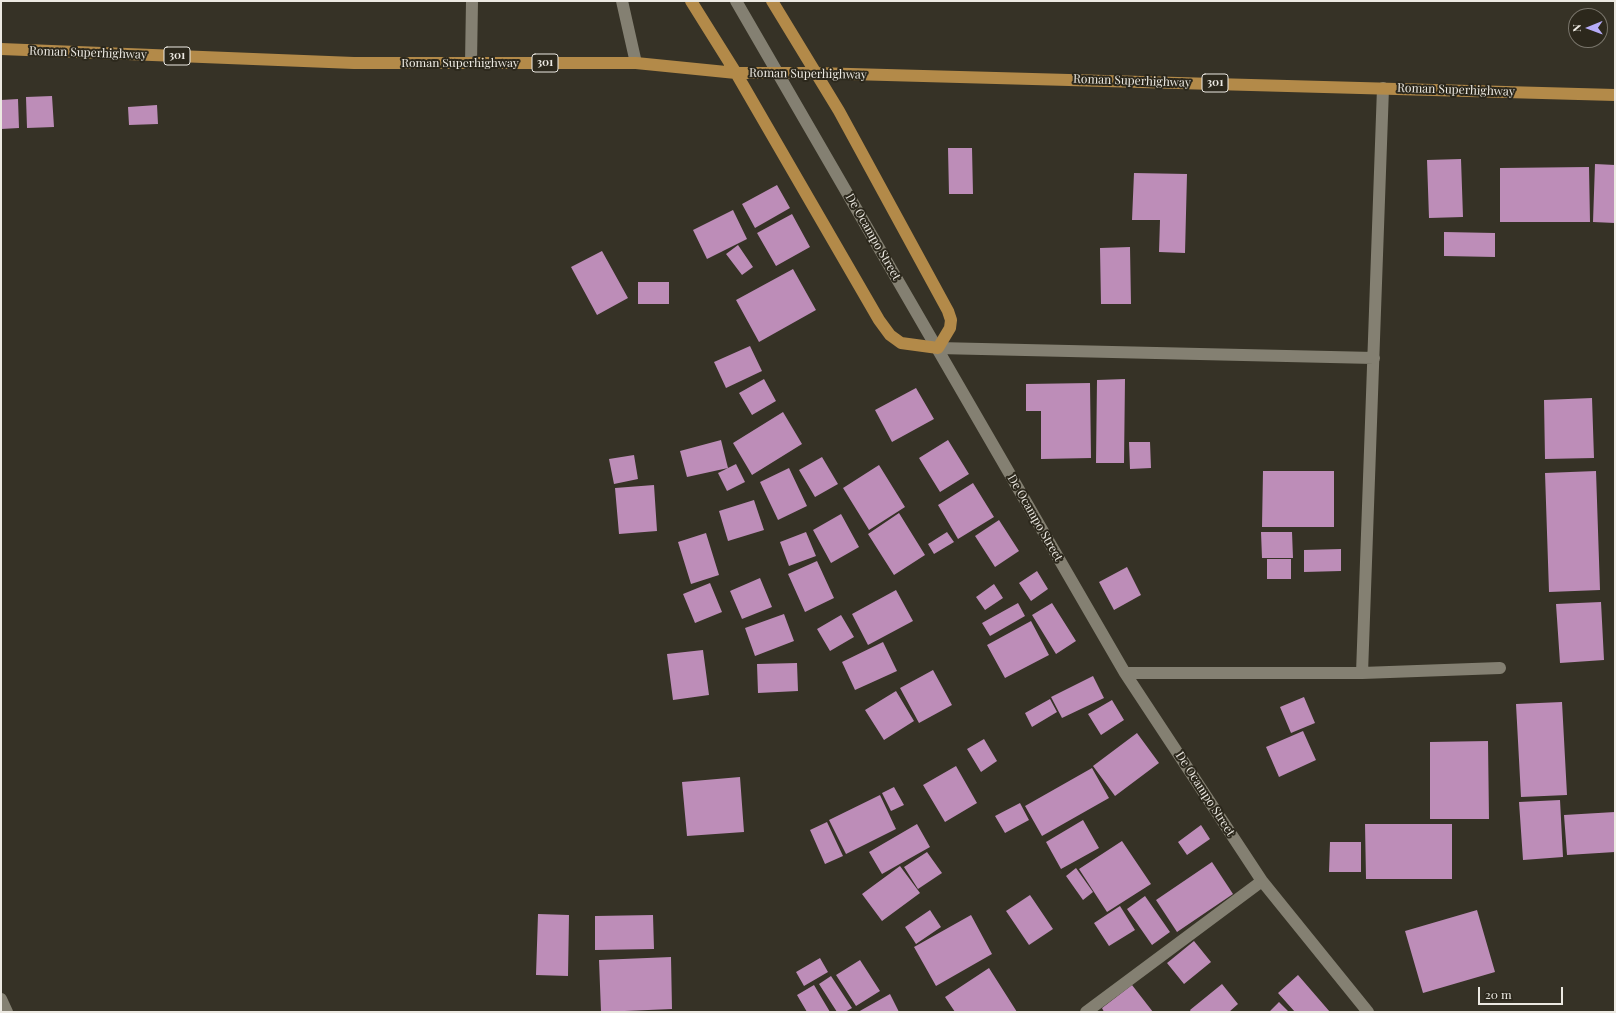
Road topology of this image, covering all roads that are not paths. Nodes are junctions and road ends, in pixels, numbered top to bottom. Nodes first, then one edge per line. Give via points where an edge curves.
1 (472, 1) edge
2 (622, 1) edge
3 (691, 1) edge
4 (736, 1) edge
5 (772, 1) edge
6 (1, 49) edge
7 (471, 63) junction
8 (636, 64) junction
9 (736, 73) junction
10 (814, 73) junction
11 (1383, 88) junction
12 (1615, 95) edge
13 (938, 348) junction
14 (1374, 358) junction
15 (1500, 668) dead end
16 (1125, 673) junction
17 (1362, 673) junction
18 (1262, 881) junction
19 (1, 999) edge
20 (7, 1012) edge
21 (1086, 1012) edge
22 (1368, 1012) edge

1 - 7 street
2 - 8 street
3 - 9 main road
4 - 13 street, De Ocampo Street
5 - 10 main road
6 - 7 main road, Roman Superhighway / 301 via 354,63
7 - 8 main road, Roman Superhighway / 301
8 - 9 main road, Roman Superhighway / 301
9 - 10 main road, Roman Superhighway / 301
9 - 13 main road via 890,335 901,343
10 - 11 main road, Roman Superhighway / 301
10 - 13 main road via 838,111 948,311 950,328
11 - 12 main road, Roman Superhighway / 301
11 - 14 street
13 - 14 street
13 - 16 street, De Ocampo Street
14 - 17 street
15 - 17 street
16 - 17 street
16 - 18 street, De Ocampo Street
18 - 21 street
18 - 22 street, De Ocampo Street
19 - 20 street

